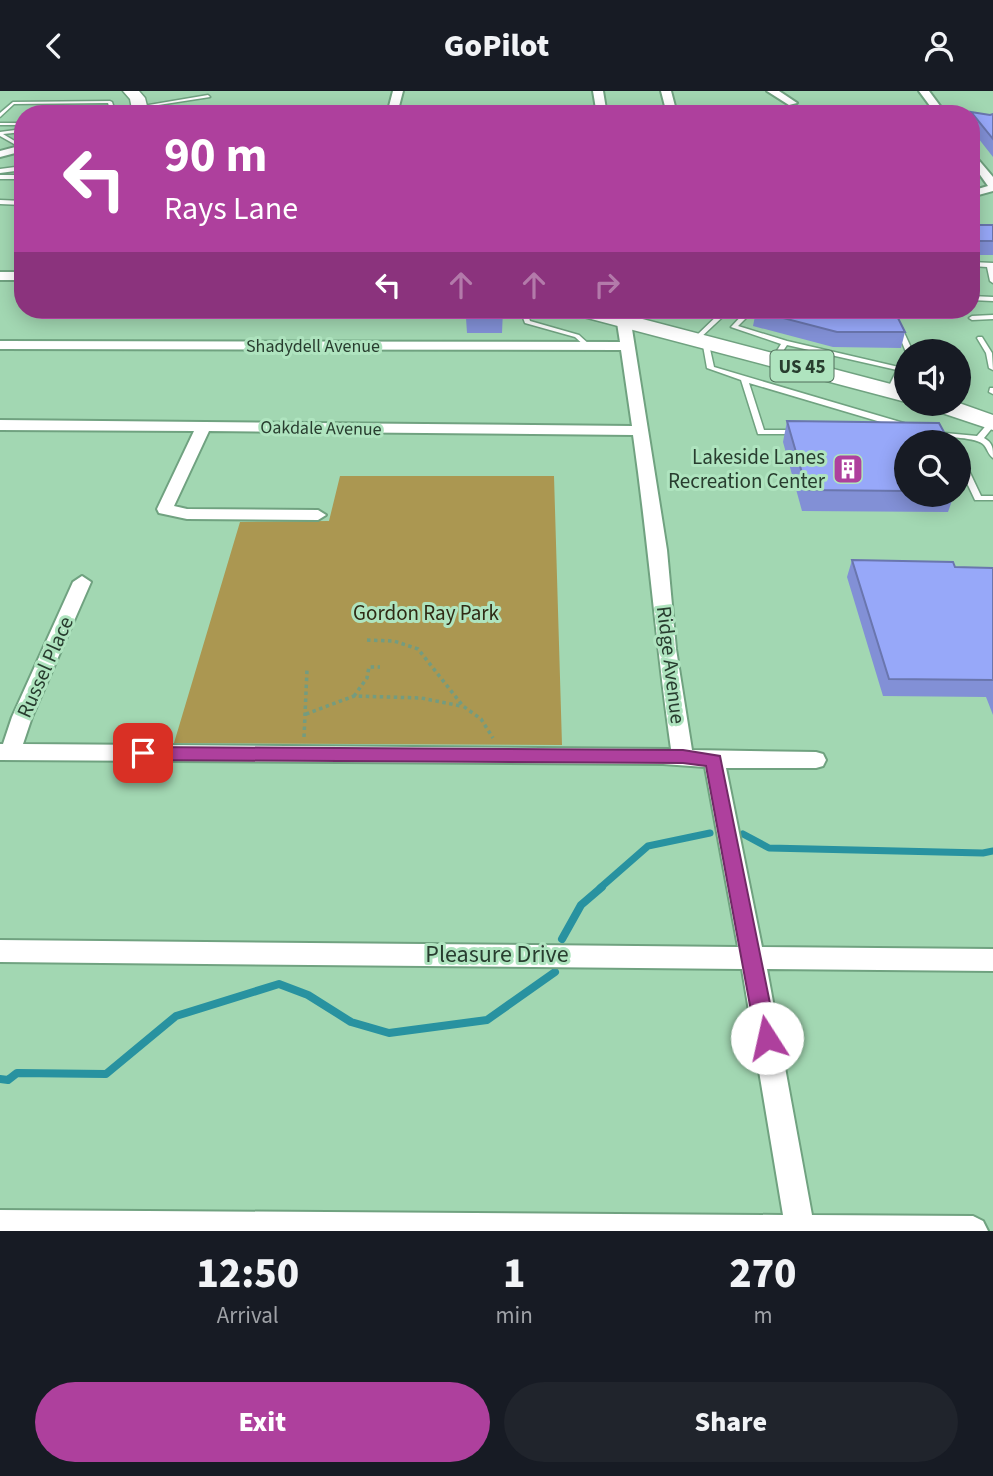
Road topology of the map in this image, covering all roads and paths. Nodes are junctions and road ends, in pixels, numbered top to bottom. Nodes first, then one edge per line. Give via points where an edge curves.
1 (772, 91) edge
2 (208, 96) dead end
3 (792, 103) dead end
4 (111, 105) edge
5 (167, 105) edge
6 (0, 116) edge
7 (980, 168) edge
8 (993, 187) edge
9 (991, 265) edge
10 (993, 281) edge
11 (526, 319) edge
12 (623, 319) edge
13 (635, 319) edge
14 (719, 319) edge
15 (741, 319) edge
16 (896, 319) edge
17 (980, 338) dead end
18 (701, 339) junction
19 (905, 339) edge
20 (0, 345) edge
21 (587, 346) junction
22 (627, 346) junction
23 (780, 351) junction
24 (894, 366) edge
25 (993, 368) edge
26 (744, 379) junction
27 (894, 391) edge
28 (964, 416) edge
29 (0, 425) edge
30 (204, 426) junction
31 (988, 428) edge
32 (907, 430) edge
33 (641, 431) junction
34 (802, 432) edge
35 (971, 433) edge
36 (993, 456) edge
37 (971, 483) edge
38 (993, 498) edge
39 (318, 516) dead end
40 (82, 582) dead end
41 (367, 640) dead end
42 (380, 667) dead end
43 (307, 670) dead end
44 (354, 696) junction
45 (463, 706) junction
46 (306, 714) junction
47 (5, 753) edge
48 (303, 754) junction
49 (497, 755) junction
50 (683, 756) junction
51 (714, 761) junction
52 (816, 761) dead end
53 (0, 951) edge
54 (752, 956) junction
55 (993, 960) edge
56 (0, 1225) edge
57 (538, 1229) edge
58 (800, 1230) edge
59 (973, 1231) edge

1 - 3 street
2 - 5 lane
4 - 6 lane via 13,103
7 - 8 street
9 - 10 lane
11 - 21 lane via 577,336
12 - 22 street, Ridge Avenue
13 - 18 main road, US 45
14 - 18 lane
15 - 23 lane via 734,327
16 - 19 lane
17 - 25 lane
18 - 23 main road, US 45
18 - 26 lane via 711,368
20 - 21 street, Shadydell Avenue
21 - 22 street, Shadydell Avenue
22 - 33 street, Ridge Avenue
23 - 24 lane
23 - 27 main road, US 45
26 - 32 lane via 888,419
26 - 34 lane via 761,432
28 - 31 main road
29 - 30 street, Oakdale Avenue
30 - 33 street, Oakdale Avenue
30 - 39 street via 165,509
31 - 35 lane
31 - 36 lane via 986,443
33 - 50 street, Ridge Avenue
37 - 38 lane via 978,498
40 - 47 street, Russel Place
41 - 45 path via 394,641 418,649
42 - 44 path via 369,667
43 - 46 path
44 - 45 path via 422,698
44 - 46 path
45 - 49 path via 481,719 496,743
46 - 48 path
47 - 48 street
48 - 49 street
49 - 50 street
50 - 51 street
51 - 52 street
51 - 54 street
53 - 54 street, Pleasure Drive
54 - 55 street, Pleasure Drive
54 - 58 street
56 - 57 street
57 - 58 street
58 - 59 street

